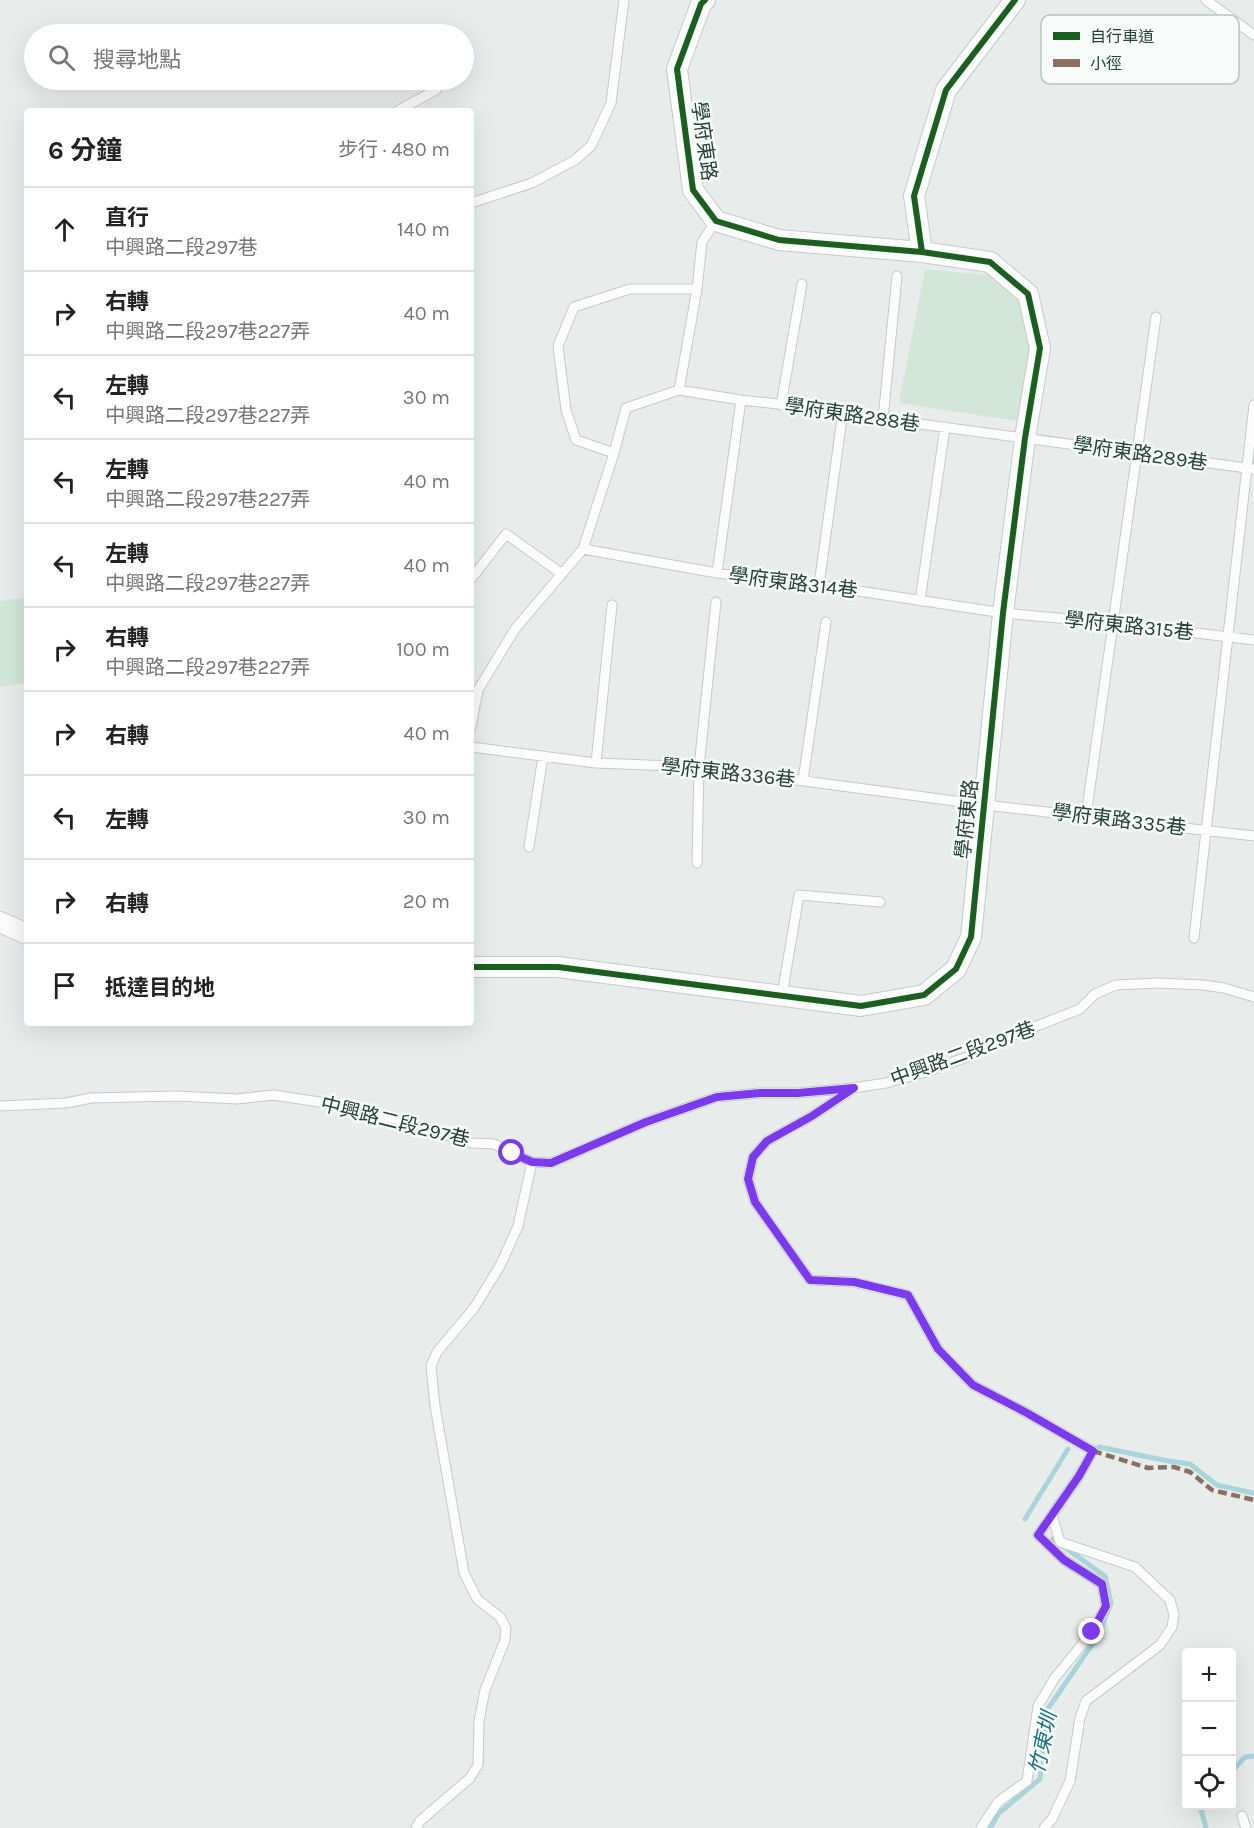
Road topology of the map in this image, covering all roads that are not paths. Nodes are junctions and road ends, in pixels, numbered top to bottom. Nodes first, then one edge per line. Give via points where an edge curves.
1 (624, 0) edge
2 (705, 0) edge
3 (1015, 0) edge
4 (1206, 0) edge
5 (1227, 15) edge
6 (1239, 24) edge
7 (1254, 35) edge
8 (436, 90) dead end
9 (403, 108) edge
10 (474, 202) edge
11 (716, 221) junction
12 (922, 252) junction
13 (897, 276) dead end
14 (802, 284) dead end
15 (697, 289) junction
16 (1156, 317) dead end
17 (679, 390) junction
18 (741, 400) junction
19 (781, 405) junction
20 (1254, 405) edge
21 (843, 411) junction
22 (883, 419) junction
23 (945, 427) junction
24 (1025, 438) junction
25 (614, 453) junction
26 (1138, 454) junction
27 (1250, 469) edge
28 (583, 549) junction
29 (717, 573) junction
30 (562, 574) junction
31 (474, 575) edge
32 (819, 585) junction
33 (920, 601) junction
34 (716, 602) dead end
35 (612, 605) dead end
36 (1004, 614) junction
37 (826, 622) dead end
38 (1114, 623) junction
39 (1228, 637) junction
40 (1254, 640) edge
41 (474, 712) edge
42 (474, 747) edge
43 (543, 756) junction
44 (596, 763) junction
45 (699, 767) junction
46 (803, 780) junction
47 (985, 805) junction
48 (1086, 816) junction
49 (1207, 830) junction
50 (1254, 836) edge
51 (529, 847) dead end
52 (697, 863) dead end
53 (880, 902) dead end
54 (0, 922) edge
55 (24, 933) edge
56 (1194, 938) dead end
57 (474, 967) edge
58 (782, 995) junction
59 (1254, 997) edge
60 (854, 1088) junction
61 (0, 1106) edge
62 (532, 1162) junction
63 (1052, 1515) junction
64 (1242, 1816) dead end
65 (416, 1828) edge
66 (981, 1828) edge
67 (1044, 1828) edge
68 (1246, 1828) edge

1 - 10 lane via 611,104 591,146 575,160 532,183
2 - 11 street, 學府東路 via 700,4 677,69 693,190
3 - 12 street via 946,90 914,196
4 - 5 lane
6 - 7 lane
8 - 9 lane
11 - 12 street, 學府東路 via 780,240
11 - 15 lane via 702,242
12 - 24 street, 學府東路 via 990,262 1028,294 1040,348
13 - 22 lane
14 - 19 lane
15 - 17 lane
15 - 25 lane via 630,289 574,307 558,346 566,410 576,440
16 - 26 lane
17 - 18 lane, 學府東路288巷
17 - 25 lane via 626,408
18 - 19 lane, 學府東路288巷
18 - 29 lane
19 - 21 lane, 學府東路288巷
20 - 27 lane
21 - 22 lane, 學府東路288巷
21 - 32 lane
22 - 23 lane, 學府東路288巷
23 - 24 lane, 學府東路288巷
23 - 33 lane
24 - 26 lane, 學府東路289巷
24 - 36 street, 學府東路
25 - 28 lane
26 - 27 lane, 學府東路289巷
26 - 38 lane
27 - 39 lane
28 - 29 lane, 學府東路314巷
28 - 30 lane
29 - 32 lane, 學府東路314巷
30 - 31 lane via 506,534
30 - 41 lane via 515,629 478,690
32 - 33 lane, 學府東路314巷
33 - 36 lane, 學府東路314巷
34 - 45 lane
35 - 44 lane
36 - 38 lane, 學府東路315巷
36 - 47 street, 學府東路
37 - 46 lane
38 - 39 lane, 學府東路315巷
38 - 48 lane
39 - 40 lane, 學府東路315巷
39 - 49 lane
42 - 43 lane, 學府東路336巷
43 - 44 lane, 學府東路336巷
43 - 51 lane
44 - 45 lane, 學府東路336巷
45 - 46 lane, 學府東路336巷
45 - 52 lane
46 - 47 lane, 學府東路336巷
47 - 48 lane, 學府東路335巷
47 - 58 street, 學府東路 via 971,937 956,969 924,995 861,1006
48 - 49 lane, 學府東路335巷
49 - 50 lane, 學府東路335巷
49 - 56 lane
53 - 58 lane via 799,894
54 - 55 street
57 - 58 street, 學府東路 via 558,967
59 - 60 lane, 中興路二段297巷 via 1203,985 1116,985 1095,994 1080,1009 967,1057 906,1078
60 - 62 lane, 中興路二段297巷 via 717,1097 646,1122 551,1163
60 - 63 lane via 767,1141 753,1157 748,1179 755,1202 810,1280 854,1282 908,1295 938,1349 973,1385 1093,1451
61 - 62 lane, 中興路二段297巷 via 91,1098 237,1099 273,1095 333,1104 472,1143 494,1144
62 - 65 lane via 518,1226 501,1264 430,1366 464,1573 477,1599 500,1617 506,1628 485,1690 479,1721 478,1765 470,1778
63 - 66 lane via 1038,1535 1064,1560 1102,1584 1106,1606 1092,1632 1038,1706 1027,1781 998,1802
63 - 67 lane via 1060,1542 1134,1567 1170,1600 1174,1615 1172,1627 1160,1645 1086,1701 1070,1781
64 - 68 lane

